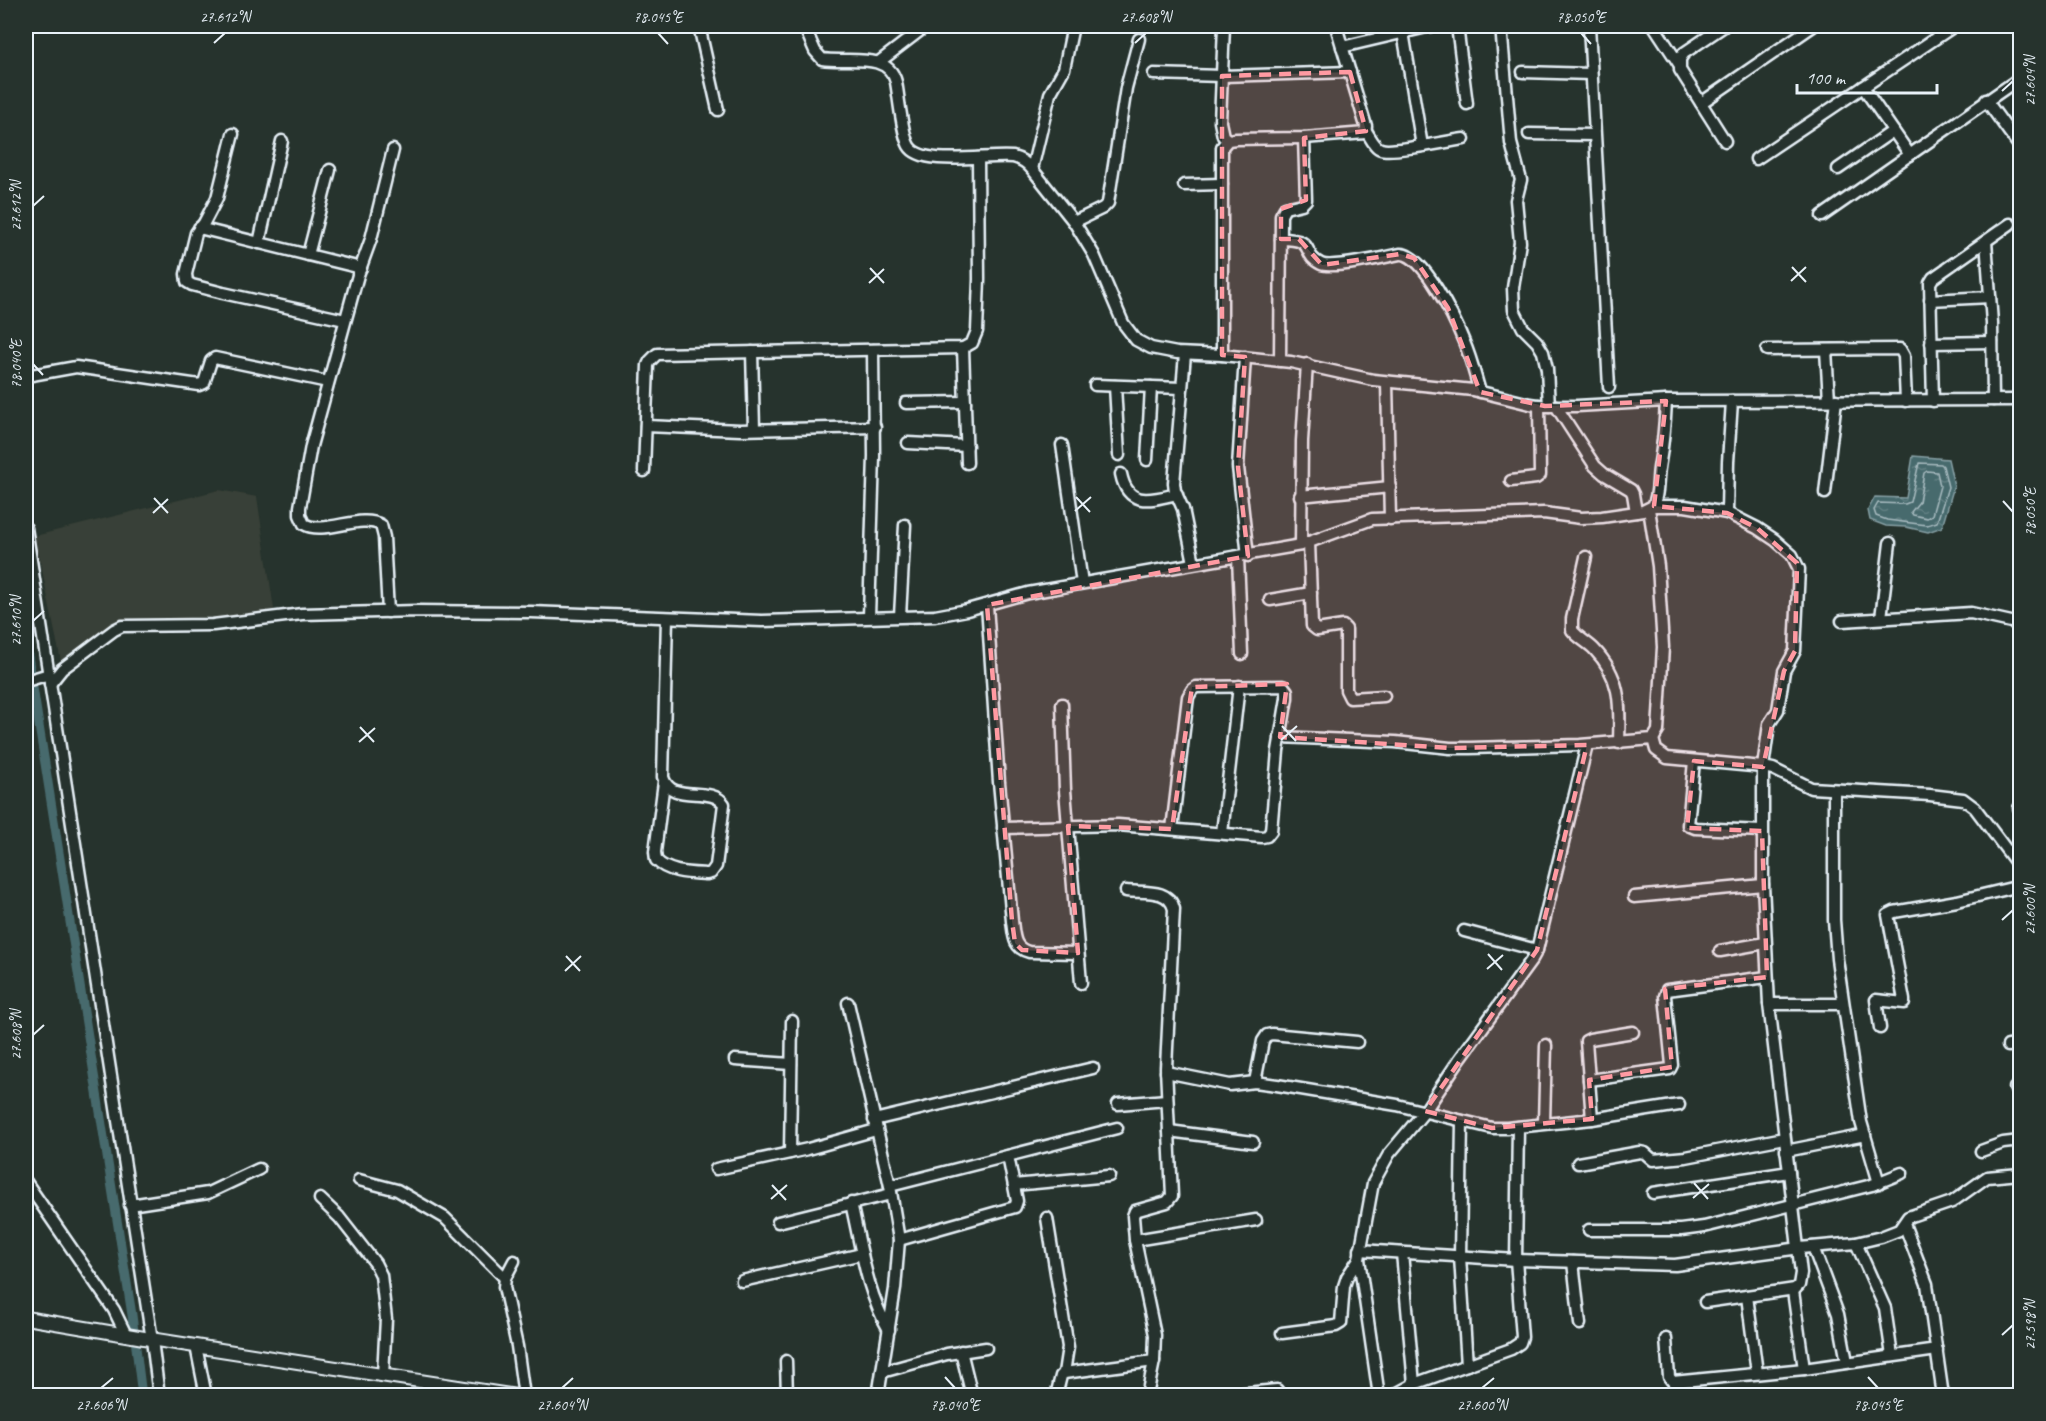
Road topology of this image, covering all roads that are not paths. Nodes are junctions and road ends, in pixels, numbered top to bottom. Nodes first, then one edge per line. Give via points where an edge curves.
1 (699, 26) edge
2 (804, 26) edge
3 (926, 26) edge
4 (1072, 26) edge
5 (1224, 26) edge
6 (1336, 26) edge
7 (1431, 26) edge
8 (1457, 26) edge
9 (1501, 26) edge
10 (1590, 26) edge
11 (1654, 26) edge
12 (1724, 26) edge
13 (1814, 26) edge
14 (1954, 26) edge
15 (1403, 32) junction
16 (1139, 39) dead end
17 (1342, 47) junction
18 (879, 62) junction
19 (1679, 64) junction
20 (1350, 72) junction
21 (1523, 72) dead end
22 (1154, 74) dead end
23 (1592, 74) junction
24 (1222, 76) junction
25 (2020, 78) edge
26 (1863, 87) junction
27 (1986, 100) junction
28 (1701, 103) junction
29 (1467, 104) dead end
30 (718, 110) dead end
31 (1366, 131) junction
32 (1893, 131) junction
33 (233, 134) dead end
34 (1529, 134) dead end
35 (1594, 135) junction
36 (1304, 138) junction
37 (1464, 139) dead end
38 (1228, 140) junction
39 (282, 141) dead end
40 (1725, 141) dead end
41 (1422, 146) junction
42 (2020, 147) edge
43 (393, 150) dead end
44 (1910, 155) junction
45 (978, 158) junction
46 (1756, 159) dead end
47 (1032, 169) junction
48 (1838, 169) dead end
49 (330, 170) dead end
50 (1184, 184) dead end
51 (1222, 184) junction
52 (1822, 216) dead end
53 (1074, 222) junction
54 (2010, 224) dead end
55 (199, 228) junction
56 (1281, 239) junction
57 (1986, 241) junction
58 (259, 243) junction
59 (308, 255) junction
60 (361, 268) junction
61 (1990, 297) junction
62 (1930, 300) junction
63 (345, 320) junction
64 (1992, 342) junction
65 (1931, 343) junction
66 (963, 348) junction
67 (873, 350) junction
68 (1767, 350) dead end
69 (1826, 350) junction
70 (752, 352) junction
71 (1222, 355) junction
72 (1245, 357) junction
73 (1184, 360) junction
74 (1280, 361) junction
75 (1307, 364) junction
76 (26, 376) edge
77 (328, 382) junction
78 (1387, 382) junction
79 (1095, 386) dead end
80 (1115, 386) junction
81 (1151, 387) junction
82 (1609, 387) dead end
83 (1182, 388) junction
84 (1479, 392) junction
85 (1833, 400) junction
86 (1993, 400) junction
87 (2020, 400) edge
88 (1666, 401) junction
89 (1732, 401) junction
90 (1906, 401) junction
91 (1933, 401) junction
92 (965, 402) junction
93 (906, 403) dead end
94 (1548, 406) junction
95 (646, 426) junction
96 (875, 427) junction
97 (754, 429) junction
98 (908, 443) dead end
99 (1062, 445) dead end
100 (967, 446) junction
101 (1119, 455) dead end
102 (1147, 460) dead end
103 (967, 463) dead end
104 (644, 471) dead end
105 (1120, 474) dead end
106 (1511, 480) dead end
107 (1390, 487) junction
108 (1176, 494) junction
109 (1825, 494) dead end
110 (1300, 496) junction
111 (1651, 508) junction
112 (1636, 512) junction
113 (1727, 513) junction
114 (1390, 519) junction
115 (905, 525) dead end
116 (26, 528) edge
117 (1305, 543) junction
118 (1890, 543) dead end
119 (1243, 556) junction
120 (1586, 557) dead end
121 (1194, 563) junction
122 (1082, 583) junction
123 (1311, 593) junction
124 (1270, 600) dead end
125 (987, 604) junction
126 (388, 612) junction
127 (900, 616) junction
128 (869, 617) junction
129 (667, 618) junction
130 (1881, 618) junction
131 (1842, 621) dead end
132 (2020, 624) edge
133 (1242, 654) dead end
134 (47, 678) junction
135 (26, 681) edge
136 (1239, 686) junction
137 (1384, 696) dead end
138 (1062, 704) dead end
139 (1280, 737) junction
140 (1653, 739) junction
141 (1620, 743) junction
142 (1587, 745) junction
143 (1694, 761) junction
144 (1763, 767) junction
145 (664, 782) junction
146 (1834, 790) junction
147 (1068, 826) junction
148 (1003, 828) junction
149 (1172, 829) junction
150 (1762, 831) junction
151 (1222, 833) junction
152 (2020, 868) edge
153 (1763, 885) junction
154 (2020, 886) edge
155 (1126, 891) dead end
156 (1634, 897) dead end
157 (1464, 931) dead end
158 (1765, 944) junction
159 (1537, 950) junction
160 (1720, 951) dead end
161 (1078, 953) junction
162 (1767, 977) junction
163 (1081, 983) dead end
164 (848, 1003) dead end
165 (1769, 1004) junction
166 (1843, 1004) junction
167 (792, 1022) dead end
168 (1880, 1028) dead end
169 (1633, 1032) dead end
170 (1357, 1042) dead end
171 (1546, 1045) dead end
172 (2020, 1045) edge
173 (2008, 1046) dead end
174 (735, 1060) dead end
175 (791, 1064) junction
176 (1093, 1068) dead end
177 (1166, 1072) junction
178 (1589, 1080) junction
179 (1256, 1082) junction
180 (1167, 1100) junction
181 (1118, 1104) dead end
182 (1679, 1105) dead end
183 (1425, 1111) junction
184 (1593, 1119) junction
185 (1462, 1121) junction
186 (1544, 1124) junction
187 (875, 1125) junction
188 (1518, 1127) junction
189 (1117, 1128) dead end
190 (1169, 1131) junction
191 (1865, 1135) junction
192 (1784, 1138) junction
193 (2020, 1141) edge
194 (1253, 1142) dead end
195 (1786, 1151) junction
196 (1981, 1151) dead end
197 (790, 1154) junction
198 (1008, 1156) junction
199 (1578, 1163) dead end
200 (259, 1169) dead end
201 (716, 1169) dead end
202 (1789, 1172) junction
203 (1902, 1173) dead end
204 (2020, 1174) edge
205 (1109, 1176) dead end
206 (359, 1180) dead end
207 (26, 1182) edge
208 (1879, 1183) junction
209 (1014, 1185) junction
210 (890, 1190) junction
211 (1653, 1193) dead end
212 (320, 1199) dead end
213 (851, 1203) junction
214 (130, 1205) junction
215 (1793, 1206) junction
216 (1047, 1218) dead end
217 (1256, 1220) dead end
218 (778, 1221) dead end
219 (1904, 1224) junction
220 (1589, 1230) dead end
221 (899, 1240) junction
222 (1135, 1240) junction
223 (1856, 1243) junction
224 (1813, 1247) junction
225 (1800, 1248) junction
226 (1402, 1253) junction
227 (862, 1254) junction
228 (1359, 1254) junction
229 (1460, 1257) junction
230 (1516, 1260) junction
231 (514, 1261) dead end
232 (1573, 1262) junction
233 (505, 1278) junction
234 (742, 1281) dead end
235 (1795, 1289) junction
236 (1747, 1296) junction
237 (1705, 1302) dead end
238 (26, 1318) edge
239 (1580, 1324) dead end
240 (889, 1330) junction
241 (1282, 1333) dead end
242 (128, 1335) junction
243 (148, 1339) junction
244 (1666, 1339) dead end
245 (196, 1346) junction
246 (986, 1348) dead end
247 (1937, 1350) junction
248 (961, 1351) junction
249 (1893, 1356) junction
250 (786, 1361) dead end
251 (1154, 1361) junction
252 (1847, 1362) junction
253 (1467, 1365) junction
254 (1804, 1369) junction
255 (882, 1372) junction
256 (1064, 1373) junction
257 (1757, 1373) junction
258 (383, 1375) junction
259 (1414, 1384) junction
260 (1277, 1390) dead end
261 (159, 1395) edge
262 (206, 1395) edge
263 (516, 1395) edge
264 (524, 1395) edge
265 (787, 1395) edge
266 (878, 1395) edge
267 (972, 1395) edge
268 (1056, 1395) edge
269 (1147, 1395) edge
270 (1215, 1395) edge
271 (1379, 1395) edge
272 (1392, 1395) edge
273 (1943, 1395) edge

1 - 30 street
2 - 18 street via 814,51 822,58
3 - 18 street
4 - 47 street via 1064,69 1050,94
5 - 24 street
6 - 17 street
7 - 15 street
8 - 29 street
9 - 94 street via 1512,143 1521,180 1516,200 1520,242 1514,310 1543,352
10 - 23 street
11 - 19 street
12 - 19 street via 1684,53
13 - 28 street
14 - 26 street
15 - 17 street
15 - 41 street
16 - 53 street via 1126,88 1108,203
17 - 20 street
18 - 45 street via 894,74 912,150 948,159
19 - 28 street
20 - 24 street
20 - 31 street
21 - 23 street
22 - 24 street
23 - 35 street
24 - 38 street via 1220,122
25 - 27 street
26 - 32 street
26 - 46 street
27 - 42 street
27 - 44 street
28 - 40 street
31 - 36 street via 1359,135
31 - 41 street via 1379,149
32 - 44 street
32 - 48 street
33 - 55 street via 217,198
34 - 35 street
35 - 82 street
36 - 38 street
36 - 56 street via 1306,200 1281,211
37 - 41 street
38 - 51 street via 1222,147
39 - 58 street
43 - 60 street
44 - 52 street
45 - 47 street via 1012,157
45 - 66 street via 977,331 972,344
47 - 53 street
49 - 59 street
50 - 51 street
51 - 71 street
53 - 73 street via 1094,255 1119,315 1136,340
54 - 57 street
55 - 58 street
55 - 63 street via 186,274 189,284
56 - 74 street
56 - 84 street via 1299,239 1324,265 1400,254 1414,258 1448,308 1465,344
57 - 61 street
57 - 62 street via 1933,278
58 - 59 street
59 - 60 street
60 - 63 street
61 - 62 street
61 - 64 street
62 - 65 street
63 - 77 street
64 - 65 street
64 - 86 street
65 - 91 street
66 - 67 street
66 - 92 street
67 - 70 street
67 - 96 street
68 - 69 street
69 - 85 street
69 - 90 street via 1900,350 1905,356
70 - 95 street via 657,354 648,365
70 - 97 street
71 - 72 street
71 - 73 street
72 - 74 street
72 - 119 street via 1238,467
73 - 83 street
74 - 75 street
75 - 78 street
75 - 110 street
76 - 77 street via 76,367 199,385 204,383 215,358
77 - 126 street via 301,493 301,520 313,528 370,522 381,525
78 - 84 street
78 - 107 street
79 - 80 street
80 - 81 street
80 - 101 street
81 - 83 street
81 - 102 street
83 - 108 street via 1174,468
84 - 94 street
85 - 89 street
85 - 90 street
85 - 109 street
86 - 87 street
86 - 91 street
88 - 89 street
88 - 94 street
88 - 111 street via 1658,491
89 - 113 street
90 - 91 street
92 - 93 street
92 - 100 street
94 - 106 street via 1540,475
94 - 112 street via 1595,466 1630,490
95 - 97 street
95 - 104 street
96 - 97 street
96 - 128 street
98 - 100 street
99 - 122 street
100 - 103 street
105 - 108 street via 1127,490 1140,500
107 - 110 street
107 - 114 street
108 - 121 street via 1181,501
110 - 117 street
111 - 112 street
111 - 113 street via 1685,506
111 - 140 street via 1663,647 1658,731
112 - 114 street via 1581,518 1544,513
113 - 144 street via 1774,540 1792,555 1799,569 1795,651 1784,671 1778,710 1769,724
114 - 117 street via 1360,522
115 - 127 street
116 - 134 street
117 - 119 street
117 - 123 street
118 - 130 street
119 - 121 street
119 - 133 street
120 - 141 street via 1572,630 1599,656 1617,688
121 - 122 street
122 - 125 street
123 - 124 street
123 - 137 street via 1313,628 1346,629 1349,696
125 - 127 street via 935,616
125 - 148 street
126 - 129 street via 531,612
126 - 134 street via 302,614 213,625 122,626
127 - 128 street
128 - 129 street via 762,621
129 - 145 street
130 - 131 street
130 - 132 street via 1971,613
134 - 135 street
134 - 214 street
136 - 139 street via 1286,688
136 - 149 street via 1196,687 1189,693
136 - 151 street
138 - 147 street
139 - 142 street via 1450,748
139 - 151 street via 1270,834 1262,837
140 - 141 street
140 - 143 street via 1659,754
141 - 142 street
142 - 159 street
143 - 144 street
143 - 150 street via 1688,825
144 - 146 street via 1811,788
144 - 150 street
145 - 145 street via 675,791 715,797 724,804 716,866 711,873 675,870 656,860
146 - 152 street via 1963,799 1975,808
146 - 166 street via 1834,920
147 - 148 street
147 - 149 street
147 - 161 street
148 - 161 street via 1016,943 1029,952
149 - 151 street
150 - 153 street
153 - 156 street
153 - 158 street
154 - 168 street via 1888,915 1904,1003 1876,1000
155 - 177 street via 1162,894 1174,909
157 - 159 street
158 - 160 street
158 - 162 street
159 - 183 street
161 - 163 street
162 - 165 street
162 - 178 street via 1667,990 1670,1069
164 - 187 street
165 - 166 street
165 - 192 street
166 - 191 street
167 - 175 street
169 - 178 street via 1588,1040
170 - 179 street via 1267,1035
171 - 186 street
172 - 173 street
174 - 175 street
175 - 197 street
176 - 187 street
177 - 179 street via 1230,1085
177 - 180 street
178 - 184 street
179 - 183 street
180 - 181 street
180 - 190 street
182 - 184 street
183 - 185 street
183 - 228 street via 1378,1170
184 - 186 street
185 - 188 street via 1492,1128
185 - 229 street
186 - 188 street
187 - 197 street
187 - 210 street
188 - 230 street
189 - 198 street
190 - 194 street
190 - 222 street via 1172,1198 1133,1213
191 - 195 street
191 - 208 street
192 - 195 street
192 - 199 street via 1686,1157 1653,1160 1640,1152
193 - 196 street
195 - 202 street
197 - 201 street
198 - 209 street
198 - 210 street
200 - 214 street via 208,1193
202 - 211 street
202 - 215 street
203 - 208 street
204 - 219 street via 1987,1177 1952,1202 1908,1217
205 - 209 street
206 - 233 street via 397,1190 437,1213
207 - 242 street
208 - 215 street
209 - 221 street via 1015,1207
210 - 213 street
210 - 221 street
212 - 258 street via 339,1217 381,1275 386,1319
213 - 218 street
213 - 227 street
214 - 243 street
215 - 220 street via 1681,1230
215 - 225 street
216 - 256 street via 1068,1347
217 - 222 street
219 - 223 street via 1881,1237
219 - 247 street via 1927,1284
221 - 240 street
222 - 251 street via 1155,1335
223 - 224 street
223 - 249 street via 1885,1308
224 - 225 street
224 - 252 street via 1838,1314
225 - 232 street via 1675,1265
225 - 235 street via 1801,1277
226 - 228 street
226 - 229 street
226 - 259 street
227 - 234 street
227 - 240 street via 873,1300
228 - 241 street via 1344,1286 1341,1323
228 - 271 street
229 - 230 street
229 - 253 street
230 - 232 street
230 - 253 street via 1520,1343
231 - 233 street
232 - 239 street
233 - 264 street
235 - 236 street
235 - 254 street
236 - 237 street
236 - 257 street
238 - 242 street
240 - 255 street
242 - 243 street
243 - 245 street
243 - 261 street
244 - 257 street via 1671,1381
245 - 258 street
245 - 262 street
246 - 248 street
247 - 249 street
247 - 273 street
248 - 255 street
248 - 267 street
249 - 252 street
250 - 265 street
251 - 256 street
251 - 269 street
252 - 254 street
253 - 259 street
254 - 257 street
255 - 266 street
256 - 268 street
258 - 263 street
259 - 272 street
260 - 270 street

